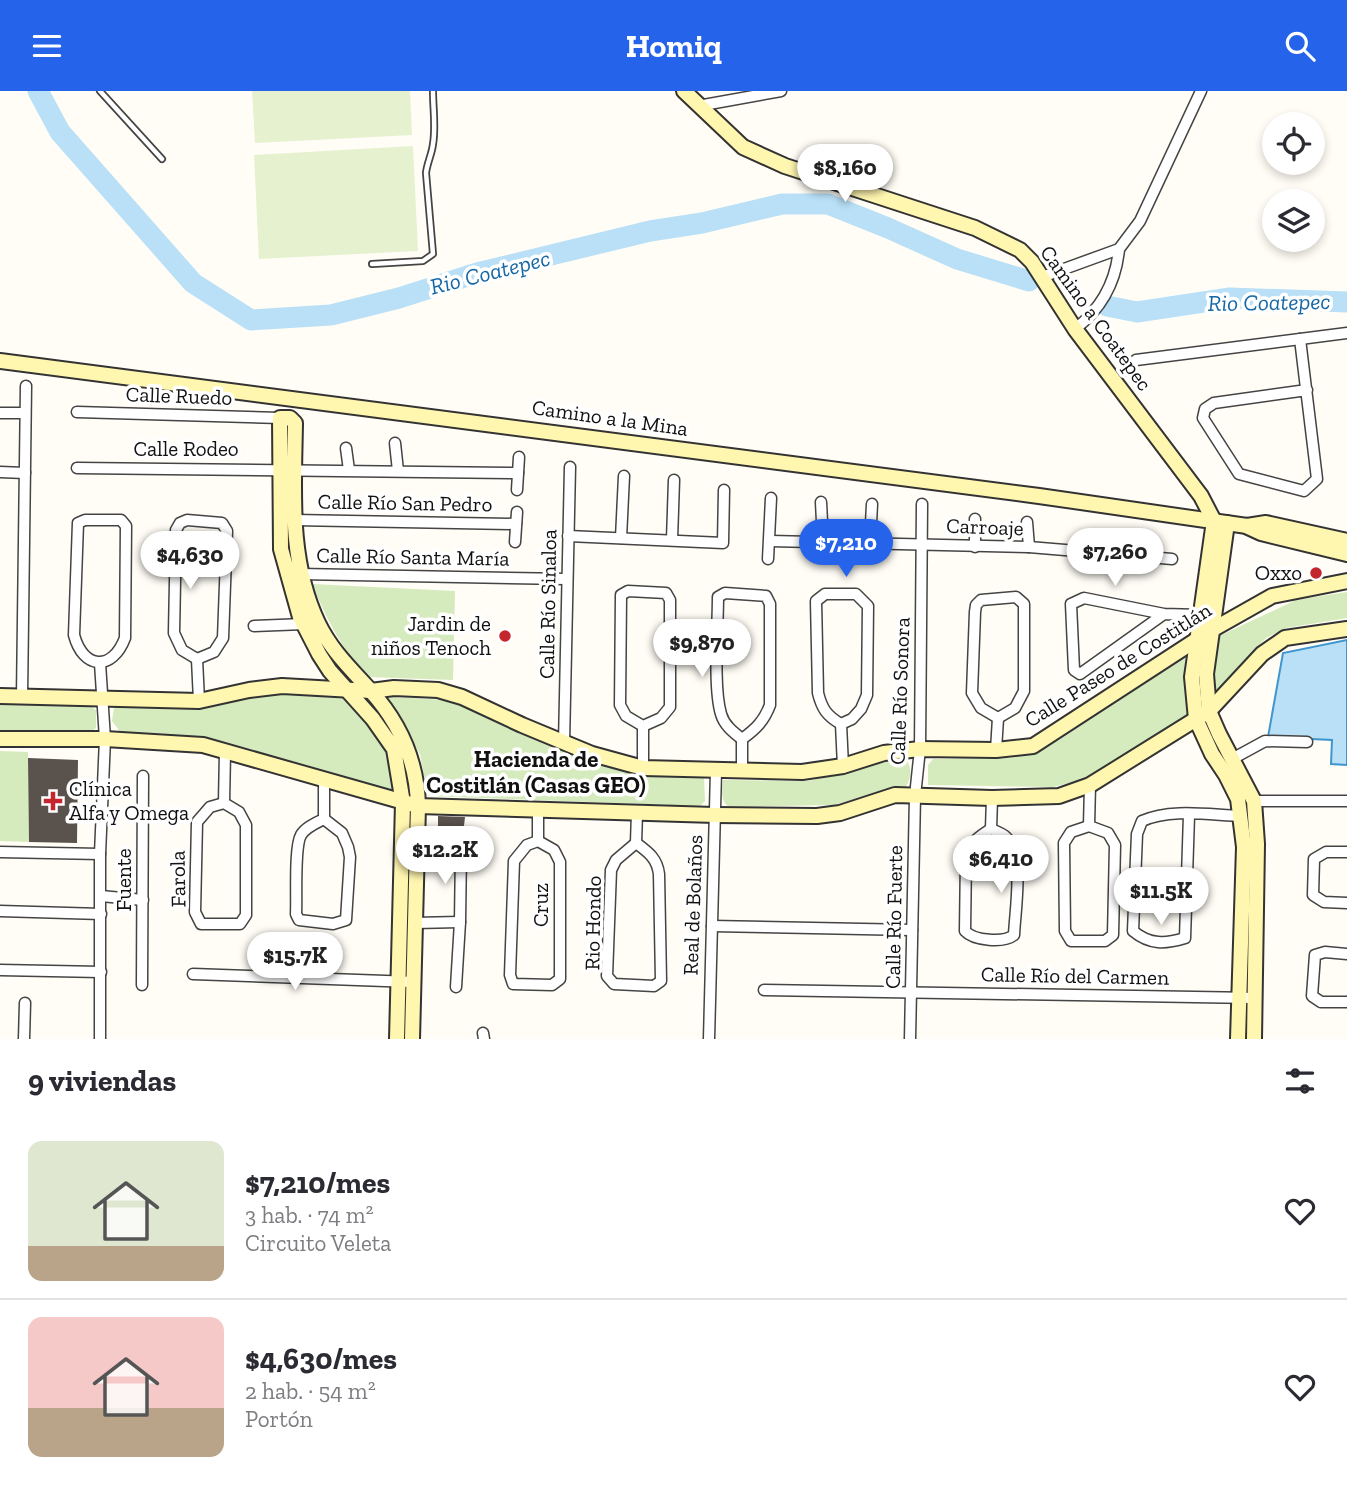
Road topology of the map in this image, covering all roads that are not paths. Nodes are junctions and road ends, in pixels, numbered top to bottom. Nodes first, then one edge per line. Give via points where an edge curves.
1 (100, 91) edge
2 (433, 91) edge
3 (684, 91) edge
4 (781, 91) edge
5 (1202, 91) edge
6 (698, 106) junction
7 (162, 159) dead end
8 (1119, 249) junction
9 (372, 264) dead end
10 (1042, 277) junction
11 (1075, 329) junction
12 (1347, 333) edge
13 (1300, 339) junction
14 (0, 361) edge
15 (1124, 370) dead end
16 (26, 386) dead end
17 (1307, 390) junction
18 (77, 412) dead end
19 (0, 413) edge
20 (25, 413) junction
21 (280, 418) joint
22 (394, 443) dead end
23 (346, 448) dead end
24 (519, 457) dead end
25 (570, 467) dead end
26 (78, 468) dead end
27 (287, 469) junction
28 (349, 470) junction
29 (398, 471) junction
30 (0, 472) edge
31 (25, 473) junction
32 (518, 473) junction
33 (624, 477) dead end
34 (674, 479) dead end
35 (517, 490) dead end
36 (724, 490) dead end
37 (771, 498) dead end
38 (821, 502) dead end
39 (872, 504) dead end
40 (922, 504) dead end
41 (517, 512) dead end
42 (975, 519) dead end
43 (294, 520) junction
44 (1027, 522) dead end
45 (1221, 522) junction
46 (516, 524) junction
47 (1247, 526) junction
48 (568, 535) junction
49 (621, 538) junction
50 (672, 540) junction
51 (770, 541) junction
52 (1347, 541) edge
53 (515, 542) dead end
54 (823, 542) junction
55 (870, 543) junction
56 (923, 544) junction
57 (975, 547) junction
58 (1029, 547) junction
59 (1347, 554) edge
60 (768, 559) dead end
61 (1172, 559) dead end
62 (300, 574) junction
63 (567, 579) junction
64 (1347, 581) edge
65 (1164, 614) junction
66 (1200, 615) junction
67 (304, 624) junction
68 (254, 626) dead end
69 (1347, 629) edge
70 (1210, 631) junction
71 (1197, 641) junction
72 (197, 659) junction
73 (100, 663) junction
74 (346, 688) junction
75 (371, 691) junction
76 (0, 696) edge
77 (22, 697) junction
78 (103, 698) junction
79 (199, 701) junction
80 (1209, 711) junction
81 (998, 718) junction
82 (1196, 719) junction
83 (841, 724) junction
84 (643, 726) junction
85 (0, 739) edge
86 (105, 739) junction
87 (742, 739) junction
88 (1307, 742) dead end
89 (564, 743) junction
90 (920, 749) junction
91 (996, 750) junction
92 (225, 753) junction
93 (1232, 759) junction
94 (843, 766) junction
95 (642, 768) junction
96 (716, 771) junction
97 (742, 772) junction
98 (143, 776) dead end
99 (324, 781) junction
100 (1090, 785) junction
101 (915, 796) junction
102 (992, 798) junction
103 (1254, 801) junction
104 (1347, 801) edge
105 (224, 803) junction
106 (410, 805) junction
107 (538, 811) junction
108 (637, 812) junction
109 (715, 815) junction
110 (1189, 815) junction
111 (1241, 816) junction
112 (324, 819) junction
113 (1089, 825) junction
114 (990, 829) junction
115 (538, 841) junction
116 (636, 843) junction
117 (461, 851) dead end
118 (0, 852) edge
119 (1347, 852) edge
120 (100, 854) junction
121 (101, 896) junction
122 (143, 901) junction
123 (1347, 903) edge
124 (0, 911) edge
125 (101, 914) junction
126 (460, 922) junction
127 (414, 923) junction
128 (712, 926) junction
129 (912, 930) junction
130 (1347, 954) edge
131 (0, 970) edge
132 (101, 972) junction
133 (193, 974) dead end
134 (406, 981) junction
135 (142, 985) dead end
136 (456, 987) dead end
137 (764, 990) dead end
138 (911, 993) junction
139 (1238, 998) junction
140 (1254, 999) junction
141 (1347, 1002) edge
142 (25, 1003) dead end
143 (24, 1039) edge
144 (100, 1039) edge
145 (397, 1039) edge
146 (412, 1039) edge
147 (709, 1039) edge
148 (910, 1039) edge
149 (1238, 1039) edge
150 (1254, 1039) edge

1 - 7 lane
2 - 9 lane via 434,131 426,173 433,254 423,261
3 - 6 street, Camino a Coatepec
4 - 6 street
5 - 8 street via 1140,221
6 - 10 street, Camino a Coatepec via 743,147 785,166 999,238 1020,250
8 - 10 street
8 - 11 street via 1117,270 1104,296 1092,315
10 - 11 street, Camino a Coatepec
11 - 45 street, Camino a Coatepec
12 - 13 street
13 - 15 street via 1136,360
13 - 17 street
14 - 45 street, Camino a la Mina
16 - 20 street
17 - 17 street via 1317,479 1304,491 1239,474 1203,418 1205,409 1214,403
18 - 21 street, Calle Ruedo
19 - 20 street
20 - 31 street
21 - 27 street via 295,423
22 - 29 street
23 - 28 street
24 - 32 street
25 - 48 street, Calle Río Sinaloa
26 - 27 street, Calle Rodeo
27 - 28 street, Calle Rodeo
27 - 43 street
27 - 67 street via 281,549
28 - 29 street, Calle Rodeo
29 - 32 street, Calle Rodeo
30 - 31 street
31 - 77 street
32 - 35 street
33 - 49 street
34 - 50 street
36 - 50 street via 723,543
37 - 51 street
38 - 54 street
39 - 55 street
40 - 56 street, Calle Río Sonora
41 - 46 street
42 - 57 street
43 - 46 street, Calle Río San Pedro
43 - 62 street
44 - 58 street
45 - 47 street
45 - 66 street
45 - 70 street
46 - 53 street
47 - 52 street via 1266,523
47 - 59 street
48 - 49 street
48 - 63 street, Calle Río Sinaloa
49 - 50 street
51 - 54 street, Carroaje
51 - 60 street
54 - 55 street, Carroaje
55 - 56 street, Carroaje
56 - 57 street, Carroaje
56 - 90 street, Calle Río Sonora
57 - 58 street, Carroaje
58 - 61 street, Carroaje
62 - 63 street, Calle Río Santa María
62 - 75 street via 309,604 334,651
63 - 89 street, Calle Río Sinaloa
64 - 70 street, Calle Paseo de Costitlán via 1272,596
65 - 65 street via 1084,598 1072,604 1074,670 1080,674
65 - 66 street
66 - 71 street
67 - 68 street
67 - 74 street via 318,654
69 - 80 street via 1285,638 1262,654
70 - 71 street, Calle Paseo de Costitlán
70 - 80 street
71 - 82 street via 1192,677
71 - 91 street, Calle Paseo de Costitlán via 1033,746
72 - 72 street via 182,650 174,633 176,530 187,520 222,523 227,531 223,638 214,652
72 - 79 street
73 - 73 street via 87,659 75,635 78,523 121,520 126,526 125,638 120,650
73 - 78 street
74 - 75 street, Calle Paseo de Costitlán
74 - 79 street, Calle Paseo de Costitlán via 282,686
74 - 106 street via 394,749
75 - 89 street, Calle Paseo de Costitlán via 450,692
75 - 106 street via 407,743 414,770
76 - 77 street, Calle Paseo de Costitlán
77 - 78 street, Calle Paseo de Costitlán
78 - 79 street, Calle Paseo de Costitlán
78 - 86 street
80 - 82 street
80 - 93 street
81 - 81 street via 1015,708 1024,691 1024,604 1016,597 981,600 976,605 972,693 981,708
81 - 91 street
82 - 100 street
82 - 111 street via 1238,799
83 - 83 street via 861,709 867,695 868,606 856,594 825,594 817,601 818,693 822,708
83 - 94 street
84 - 84 street via 626,716 621,705 621,595 628,591 666,593 670,600 670,707 661,718
84 - 95 street
85 - 86 street
86 - 92 street via 203,745
86 - 120 street
87 - 87 street via 764,719 770,705 770,604 766,596 725,593 718,597 718,699 721,716
87 - 97 street
88 - 93 street via 1265,741
89 - 95 street, Calle Paseo de Costitlán
90 - 91 street, Calle Paseo de Costitlán
90 - 94 street, Calle Paseo de Costitlán via 884,753
90 - 101 street, Calle Río Sonora
92 - 99 street
92 - 105 street
93 - 103 street
94 - 97 street, Calle Paseo de Costitlán via 802,772
95 - 96 street, Calle Paseo de Costitlán
96 - 97 street, Calle Paseo de Costitlán
96 - 109 street, Real de Bolaños
98 - 122 street, Fuente
99 - 106 street
99 - 112 street
100 - 102 street via 1059,796
100 - 113 street
101 - 102 street
101 - 109 street via 895,795 817,816
101 - 129 street, Calle Río Fuerte
102 - 114 street
103 - 104 street
103 - 140 street
105 - 105 street, Farola via 239,812 246,825 246,915 240,924 201,924 195,912 197,822 210,807
106 - 107 street
106 - 127 street
106 - 134 street
107 - 108 street
107 - 115 street
108 - 109 street
108 - 116 street
109 - 128 street, Real de Bolaños
110 - 110 street via 1142,821 1137,834 1133,931 1145,941 1168,943 1185,938
110 - 111 street
111 - 139 street via 1244,847
112 - 112 street via 342,833 350,857 346,920 333,924 299,920 296,913 300,835
113 - 113 street via 1108,833 1115,845 1113,935 1105,941 1070,941 1065,931 1063,843 1071,832
114 - 114 street via 1006,837 1017,862 1014,935 1010,938 973,937 965,931 966,857 969,847
115 - 115 street, Cruz via 554,850 560,862 560,979 552,985 513,984 514,862 527,845
116 - 116 street, Rio Hondo via 649,852 659,874 661,981 654,986 614,984 607,976 611,870 615,860
117 - 126 street
118 - 120 street
119 - 123 street via 1326,852 1314,859 1313,895 1324,902
120 - 121 street
121 - 122 street
121 - 125 street
122 - 135 street, Fuente
124 - 125 street
125 - 132 street
126 - 127 street
126 - 136 street
127 - 134 street
128 - 129 street
128 - 147 street, Real de Bolaños
129 - 138 street, Calle Río Fuerte
130 - 141 street via 1315,955 1312,996 1321,1002
131 - 132 street
132 - 144 street
133 - 134 street
134 - 145 street
134 - 146 street
137 - 138 street, Calle Río del Carmen
138 - 139 street, Calle Río del Carmen
138 - 148 street, Calle Río Fuerte
139 - 140 street, Calle Río del Carmen
139 - 149 street
140 - 150 street
142 - 143 street

